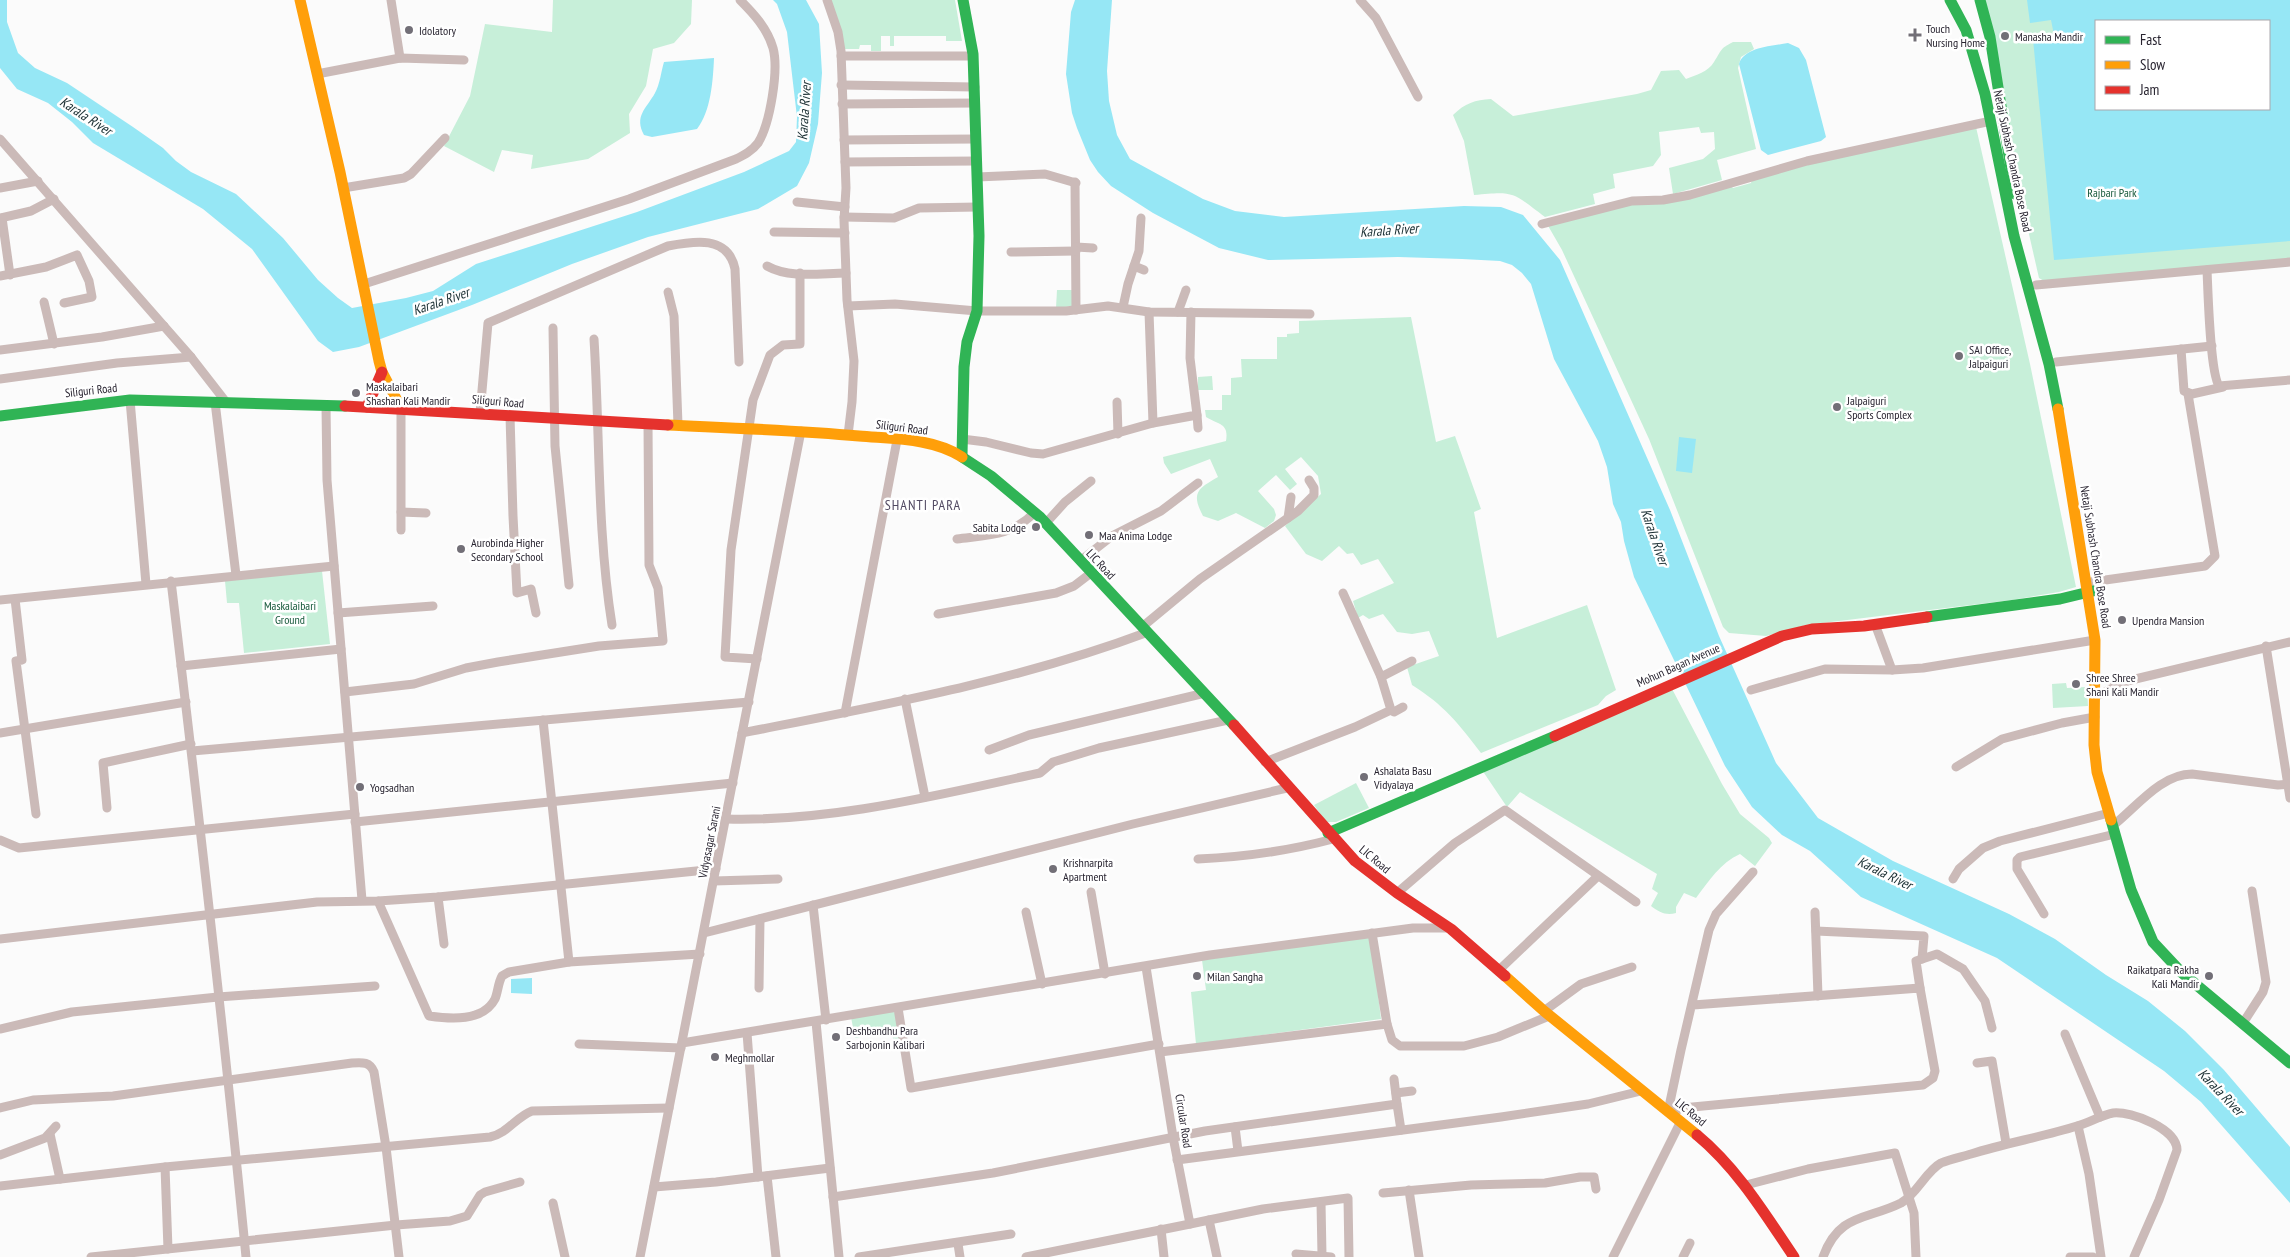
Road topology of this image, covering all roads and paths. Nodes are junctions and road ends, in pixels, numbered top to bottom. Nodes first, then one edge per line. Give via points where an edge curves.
1 (300, 0) edge
2 (392, 0) edge
3 (740, 0) edge
4 (827, 0) edge
5 (963, 0) edge
6 (1360, 0) edge
7 (1950, 0) edge
8 (1980, 0) edge
9 (841, 56) junction
10 (973, 56) junction
11 (400, 58) junction
12 (464, 60) dead end
13 (317, 74) junction
14 (841, 85) junction
15 (975, 87) junction
16 (1418, 96) dead end
17 (975, 103) junction
18 (842, 104) junction
19 (1991, 121) junction
20 (445, 138) dead end
21 (0, 139) edge
22 (976, 139) junction
23 (844, 140) junction
24 (976, 161) junction
25 (845, 162) junction
26 (977, 177) junction
27 (38, 181) junction
28 (0, 188) edge
29 (343, 188) junction
30 (54, 199) junction
31 (796, 202) dead end
32 (978, 207) junction
33 (845, 212) junction
34 (1, 218) edge
35 (1141, 218) dead end
36 (1542, 224) dead end
37 (774, 232) dead end
38 (845, 233) junction
39 (1093, 248) dead end
40 (1076, 249) junction
41 (1010, 252) dead end
42 (2290, 262) edge
43 (768, 266) dead end
44 (1134, 266) junction
45 (1144, 270) dead end
46 (2207, 270) junction
47 (800, 273) junction
48 (846, 273) junction
49 (10, 275) junction
50 (0, 276) edge
51 (2033, 286) junction
52 (365, 289) junction
53 (1186, 290) dead end
54 (668, 292) dead end
55 (44, 302) dead end
56 (64, 303) dead end
57 (848, 306) junction
58 (1123, 308) junction
59 (1076, 310) junction
60 (977, 311) junction
61 (1149, 312) junction
62 (1178, 312) junction
63 (1191, 312) junction
64 (1310, 314) dead end
65 (164, 326) junction
66 (553, 328) dead end
67 (594, 340) dead end
68 (54, 344) junction
69 (2212, 346) junction
70 (2181, 349) junction
71 (0, 350) edge
72 (191, 357) junction
73 (739, 362) dead end
74 (2056, 362) junction
75 (380, 366) junction
76 (0, 378) edge
77 (2290, 380) edge
78 (2223, 387) junction
79 (2188, 394) junction
80 (130, 400) junction
81 (220, 402) junction
82 (1117, 402) dead end
83 (326, 406) junction
84 (367, 407) junction
85 (401, 408) junction
86 (480, 413) junction
87 (1197, 415) junction
88 (0, 416) edge
89 (510, 416) junction
90 (555, 419) junction
91 (599, 422) junction
92 (1153, 423) junction
93 (648, 424) junction
94 (678, 425) junction
95 (747, 427) junction
96 (1198, 428) dead end
97 (801, 431) junction
98 (1118, 434) junction
99 (848, 435) junction
100 (962, 439) junction
101 (897, 440) junction
102 (962, 455) junction
103 (1309, 480) dead end
104 (1091, 481) dead end
105 (1198, 483) dead end
106 (1291, 497) dead end
107 (401, 512) junction
108 (1035, 512) junction
109 (426, 513) dead end
110 (1288, 518) junction
111 (1046, 524) junction
112 (401, 530) dead end
113 (957, 539) dead end
114 (1080, 561) junction
115 (334, 566) junction
116 (1091, 574) junction
117 (236, 575) junction
118 (171, 582) junction
119 (146, 584) junction
120 (569, 585) dead end
121 (1343, 593) dead end
122 (2091, 593) junction
123 (15, 599) junction
124 (0, 600) edge
125 (433, 606) dead end
126 (536, 613) dead end
127 (338, 614) junction
128 (938, 614) dead end
129 (1875, 624) junction
130 (612, 625) dead end
131 (1145, 629) junction
132 (2097, 640) junction
133 (2290, 642) edge
134 (2266, 646) junction
135 (341, 648) junction
136 (756, 659) junction
137 (1412, 661) dead end
138 (181, 666) junction
139 (1892, 670) junction
140 (1381, 677) junction
141 (2098, 679) junction
142 (2127, 681) junction
143 (1751, 690) dead end
144 (345, 692) junction
145 (1205, 693) junction
146 (2099, 695) junction
147 (905, 699) junction
148 (186, 702) junction
149 (749, 702) junction
150 (1403, 707) dead end
151 (1392, 710) junction
152 (844, 713) junction
153 (2095, 717) junction
154 (543, 720) junction
155 (1228, 720) junction
156 (25, 729) junction
157 (0, 733) edge
158 (742, 733) junction
159 (348, 738) junction
160 (192, 748) junction
161 (989, 750) dead end
162 (1265, 762) junction
163 (1956, 767) dead end
164 (733, 782) junction
165 (2289, 785) edge
166 (1288, 788) junction
167 (925, 797) junction
168 (2290, 798) edge
169 (552, 802) junction
170 (107, 808) dead end
171 (36, 814) dead end
172 (355, 818) junction
173 (726, 819) junction
174 (2113, 823) junction
175 (200, 831) junction
176 (1331, 836) junction
177 (0, 840) edge
178 (1198, 860) dead end
179 (716, 869) junction
180 (1753, 872) dead end
181 (1598, 876) junction
182 (778, 879) dead end
183 (1953, 879) dead end
184 (714, 881) junction
185 (561, 886) junction
186 (2252, 891) dead end
187 (1091, 892) dead end
188 (1397, 893) junction
189 (438, 897) junction
190 (362, 900) junction
191 (378, 902) junction
192 (1636, 902) dead end
193 (813, 905) junction
194 (1421, 910) junction
195 (1026, 912) dead end
196 (1815, 912) dead end
197 (2044, 914) dead end
198 (208, 915) junction
199 (760, 919) junction
200 (1413, 928) junction
201 (1451, 929) junction
202 (1816, 931) junction
203 (704, 933) junction
204 (1372, 933) junction
205 (0, 939) edge
206 (444, 944) dead end
207 (700, 954) junction
208 (1922, 960) junction
209 (569, 962) junction
210 (1146, 967) junction
211 (1632, 967) dead end
212 (1498, 971) junction
213 (1105, 974) junction
214 (1042, 984) junction
215 (375, 986) dead end
216 (759, 988) dead end
217 (1920, 988) junction
218 (1818, 996) junction
219 (218, 997) junction
220 (1693, 1004) junction
221 (898, 1008) junction
222 (1546, 1013) junction
223 (821, 1021) junction
224 (2244, 1022) junction
225 (1387, 1024) junction
226 (1992, 1028) dead end
227 (0, 1029) edge
228 (747, 1033) junction
229 (2065, 1034) dead end
230 (2267, 1041) junction
231 (579, 1044) dead end
232 (682, 1046) junction
233 (1160, 1048) junction
234 (2290, 1056) edge
235 (1977, 1064) dead end
236 (2290, 1064) edge
237 (1394, 1079) dead end
238 (227, 1081) junction
239 (1412, 1091) dead end
240 (1641, 1091) junction
241 (1396, 1093) junction
242 (1397, 1104) junction
243 (0, 1108) edge
244 (669, 1108) junction
245 (1670, 1113) junction
246 (2100, 1117) junction
247 (1681, 1121) junction
248 (56, 1126) dead end
249 (2078, 1126) junction
250 (1235, 1127) junction
251 (1401, 1130) junction
252 (50, 1134) junction
253 (1174, 1137) junction
254 (2006, 1143) junction
255 (386, 1147) junction
256 (1238, 1151) junction
257 (0, 1155) edge
258 (237, 1160) junction
259 (1178, 1160) junction
260 (165, 1168) junction
261 (830, 1168) junction
262 (763, 1176) junction
263 (60, 1179) junction
264 (520, 1182) dead end
265 (1746, 1185) junction
266 (0, 1186) edge
267 (654, 1187) junction
268 (1596, 1189) dead end
269 (1409, 1190) junction
270 (1383, 1193) dead end
271 (833, 1197) junction
272 (1908, 1198) junction
273 (1321, 1202) junction
274 (553, 1203) dead end
275 (1209, 1220) junction
276 (1190, 1224) junction
277 (396, 1225) junction
278 (1161, 1229) junction
279 (1010, 1234) dead end
280 (244, 1242) junction
281 (1690, 1243) dead end
282 (958, 1244) junction
283 (168, 1249) junction
284 (1296, 1254) dead end
285 (91, 1257) edge
286 (246, 1257) edge
287 (398, 1257) edge
288 (565, 1257) edge
289 (640, 1257) edge
290 (776, 1257) edge
291 (839, 1257) edge
292 (859, 1257) edge
293 (960, 1257) edge
294 (1026, 1257) edge
295 (1164, 1257) edge
296 (1217, 1257) edge
297 (1327, 1257) edge
298 (1349, 1257) edge
299 (1419, 1257) edge
300 (1613, 1257) edge
301 (1683, 1257) edge
302 (1794, 1257) edge
303 (1823, 1257) edge
304 (1916, 1257) edge
305 (2070, 1257) edge
306 (2093, 1257) edge
307 (2101, 1257) edge
308 (2134, 1257) edge

1 - 13 street
2 - 11 street
3 - 52 street via 761,23 774,56 774,79 766,124 757,144 746,154
4 - 9 street via 838,32
5 - 10 street
6 - 16 street via 1376,18
7 - 19 street, Netaji Subhash Chandra Bose Road via 1976,57
8 - 51 street, Netaji Subhash Chandra Bose Road via 1988,28
9 - 10 street
9 - 14 street
10 - 15 street
11 - 12 street
11 - 13 street
13 - 29 street
14 - 15 street
14 - 18 street
15 - 17 street
17 - 18 street
17 - 22 street
18 - 23 street
19 - 36 street via 1807,161 1690,195 1632,201
19 - 51 street, Netaji Subhash Chandra Bose Road via 2014,236
20 - 29 street via 404,178
21 - 27 street
22 - 23 street
22 - 24 street
23 - 25 street
24 - 25 street
24 - 26 street
25 - 33 street
26 - 32 street
26 - 40 street via 1044,174 1076,183
27 - 28 street
27 - 30 street
29 - 52 street
30 - 34 street via 32,211
30 - 65 street
31 - 33 street
32 - 33 street via 919,208 894,218
32 - 60 street
33 - 38 street
34 - 49 street
35 - 44 street
37 - 38 street
38 - 48 street
39 - 40 street
40 - 41 street
40 - 59 street
42 - 46 street
43 - 47 street via 783,272
44 - 45 street
44 - 58 street
46 - 51 street
46 - 69 street
47 - 48 street
47 - 95 street via 800,344 779,347 766,360
48 - 57 street
49 - 50 street
49 - 56 street via 46,267 76,255 92,297
51 - 74 street, Netaji Subhash Chandra Bose Road
51 - 122 street, Netaji Subhash Chandra Bose Road
52 - 75 street
53 - 62 street
54 - 94 street via 674,316
55 - 68 street
57 - 60 street via 895,304
57 - 99 street via 854,361
58 - 59 street via 1108,306
58 - 61 street
59 - 60 street
60 - 100 street via 967,342 964,367
61 - 62 street
61 - 92 street
62 - 63 street
63 - 64 street
63 - 87 street via 1190,358
65 - 68 street
65 - 72 street
66 - 90 street
67 - 91 street
68 - 71 street
69 - 70 street
69 - 78 street via 2217,383
70 - 74 street
70 - 79 street via 2183,387
72 - 76 street
72 - 81 street
73 - 86 street via 732,259 721,247 710,242 687,242 668,246 488,323
74 - 122 street, Netaji Subhash Chandra Bose Road
75 - 84 street
75 - 85 street
77 - 78 street
78 - 79 street
79 - 122 street via 2215,556 2205,566
80 - 81 street, Siliguri Road
80 - 88 street, Siliguri Road
80 - 119 street
81 - 83 street, Siliguri Road
81 - 117 street
82 - 98 street
83 - 84 street, Siliguri Road
83 - 115 street via 327,480
84 - 85 street, Siliguri Road
85 - 86 street, Siliguri Road
85 - 107 street
86 - 89 street, Siliguri Road
87 - 92 street
87 - 96 street
89 - 90 street, Siliguri Road
89 - 126 street via 517,593 531,589
90 - 91 street, Siliguri Road
90 - 120 street
91 - 93 street, Siliguri Road
91 - 130 street via 602,537
92 - 98 street
93 - 94 street, Siliguri Road
93 - 144 street via 649,565 658,588 663,641 599,646 507,660 414,684
94 - 95 street, Siliguri Road
95 - 97 street, Siliguri Road
95 - 136 street via 731,550 725,657
97 - 99 street, Siliguri Road
97 - 136 street, Vidyasagar Sarani
98 - 100 street via 1037,454
99 - 101 street, Siliguri Road
100 - 102 street
101 - 102 street, Siliguri Road via 939,446
101 - 152 street
102 - 108 street, LIC Road
103 - 110 street via 1313,484 1314,495
104 - 111 street via 1065,502
105 - 114 street via 1161,511 1112,536
106 - 110 street
107 - 109 street
107 - 112 street
108 - 111 street, LIC Road
108 - 113 street via 1010,531
110 - 131 street via 1200,579
111 - 114 street, LIC Road
114 - 116 street, LIC Road
115 - 117 street
115 - 127 street
116 - 128 street via 1056,593
116 - 131 street, LIC Road
117 - 118 street
118 - 119 street
118 - 138 street
119 - 123 street
121 - 140 street
122 - 129 street, Mohun Bagan Avenue
122 - 132 street, Netaji Subhash Chandra Bose Road
123 - 124 street
123 - 156 street via 22,660 16,661
125 - 127 street
127 - 135 street
129 - 139 street
129 - 176 street, Mohun Bagan Avenue via 1797,632 1740,653
131 - 145 street, LIC Road
131 - 147 street via 1093,653
132 - 139 street via 1923,668
132 - 141 street, Netaji Subhash Chandra Bose Road
133 - 134 street
134 - 142 street
134 - 165 street
135 - 138 street
135 - 144 street
136 - 149 street, Vidyasagar Sarani
137 - 140 street
138 - 148 street
139 - 143 street via 1824,669
140 - 151 street
141 - 142 street
141 - 146 street, Netaji Subhash Chandra Bose Road
141 - 153 street, Netaji Subhash Chandra Bose Road
142 - 146 street
144 - 159 street
145 - 155 street, LIC Road
145 - 161 street via 1030,735
146 - 174 street, Netaji Subhash Chandra Bose Road via 2098,758
147 - 152 street
147 - 167 street
148 - 156 street
148 - 160 street
149 - 154 street
149 - 158 street, Vidyasagar Sarani
150 - 151 street
151 - 162 street
152 - 158 street
153 - 163 street via 2002,739
153 - 174 street, Netaji Subhash Chandra Bose Road via 2094,758
154 - 159 street
154 - 169 street
155 - 162 street, LIC Road
155 - 167 street via 1099,748 1053,762 1040,773
156 - 157 street
156 - 171 street
158 - 164 street, Vidyasagar Sarani
159 - 160 street
159 - 172 street
160 - 170 street via 103,763
160 - 175 street
162 - 166 street, LIC Road
164 - 169 street
164 - 173 street, Vidyasagar Sarani
165 - 168 street
165 - 174 street via 2180,775 2165,782
166 - 176 street, LIC Road
166 - 193 street
167 - 173 street via 767,820
169 - 172 street
169 - 185 street
172 - 175 street
172 - 190 street
173 - 179 street, Vidyasagar Sarani
174 - 183 street via 1983,848 1959,869
174 - 197 street via 2017,860 2017,869
174 - 224 street, Netaji Subhash Chandra Bose Road via 2149,936 2164,956
175 - 177 street via 20,848
175 - 198 street
176 - 178 street via 1293,850
176 - 188 street, LIC Road via 1355,861
179 - 184 street, Vidyasagar Sarani
179 - 185 street
180 - 220 street via 1716,914 1703,952
181 - 188 street via 1505,810 1455,843
181 - 192 street
181 - 212 street
182 - 184 street
184 - 203 street, Vidyasagar Sarani
185 - 189 street
185 - 209 street
186 - 224 street via 2266,982 2264,992
187 - 213 street
188 - 194 street, LIC Road
189 - 191 street
189 - 206 street
190 - 191 street
190 - 198 street
191 - 209 street via 429,1016 456,1018 481,1013 494,1000 505,974
193 - 199 street
193 - 223 street
194 - 200 street via 1419,922
194 - 201 street, LIC Road
195 - 214 street
196 - 202 street
198 - 205 street
198 - 219 street
199 - 203 street
199 - 216 street
200 - 201 street
200 - 204 street
201 - 212 street, LIC Road
202 - 208 street via 1924,936
202 - 218 street
203 - 207 street, Vidyasagar Sarani
204 - 210 street
204 - 225 street
207 - 209 street
207 - 232 street, Vidyasagar Sarani
208 - 217 street via 1916,961
208 - 226 street via 1937,954 1963,969 1985,1001
210 - 213 street
210 - 233 street, Circular Road
211 - 222 street via 1581,984
212 - 222 street, LIC Road
213 - 214 street
214 - 221 street
215 - 219 street
217 - 218 street
217 - 245 street via 1935,1071 1926,1084 1682,1108
218 - 220 street
219 - 227 street via 72,1012
219 - 238 street
220 - 245 street
221 - 223 street
221 - 233 street via 911,1088
222 - 225 street via 1498,1037 1464,1046 1400,1046 1392,1040
222 - 240 street, LIC Road
223 - 228 street
223 - 261 street
224 - 230 street, Netaji Subhash Chandra Bose Road
225 - 233 street
228 - 232 street
228 - 262 street
229 - 246 street
230 - 234 street, Netaji Subhash Chandra Bose Road
230 - 236 street, Netaji Subhash Chandra Bose Road
231 - 232 street
232 - 244 street, Vidyasagar Sarani
233 - 253 street, Circular Road
235 - 254 street via 1992,1061
237 - 241 street
238 - 243 street via 113,1096 33,1100
238 - 255 street via 367,1063 374,1072
238 - 258 street
239 - 241 street
240 - 245 street, LIC Road
240 - 251 street via 1588,1104
241 - 242 street
242 - 250 street
242 - 251 street
244 - 255 street via 532,1111 498,1135
244 - 267 street, Vidyasagar Sarani
245 - 247 street, LIC Road
246 - 249 street
246 - 308 street via 2122,1113 2139,1117 2171,1136 2177,1145 2159,1200
247 - 265 street, LIC Road via 1731,1166
247 - 300 street
248 - 252 street
249 - 254 street
249 - 307 street via 2089,1174
250 - 253 street
250 - 256 street
251 - 256 street
252 - 257 street
252 - 263 street
253 - 259 street, Circular Road
253 - 271 street via 993,1173
254 - 272 street via 1940,1164
255 - 258 street
255 - 277 street
256 - 259 street
258 - 260 street
258 - 280 street
259 - 276 street, Circular Road
260 - 263 street
260 - 283 street
261 - 262 street
261 - 271 street
262 - 267 street
262 - 290 street
263 - 266 street
264 - 277 street via 485,1192 472,1210 461,1218
265 - 272 street via 1808,1169 1895,1153
265 - 302 street, LIC Road
267 - 289 street, Vidyasagar Sarani
268 - 269 street via 1594,1177 1587,1176 1545,1183
269 - 270 street
269 - 299 street
271 - 291 street
272 - 303 street via 1845,1226
272 - 304 street via 1914,1213
273 - 275 street
273 - 297 street
273 - 298 street via 1348,1198
274 - 288 street
275 - 276 street
275 - 296 street
276 - 278 street
277 - 280 street
277 - 287 street
278 - 294 street
278 - 295 street
279 - 282 street
280 - 283 street
280 - 286 street
281 - 301 street
282 - 292 street
282 - 293 street
283 - 285 street
284 - 297 street
305 - 306 street

